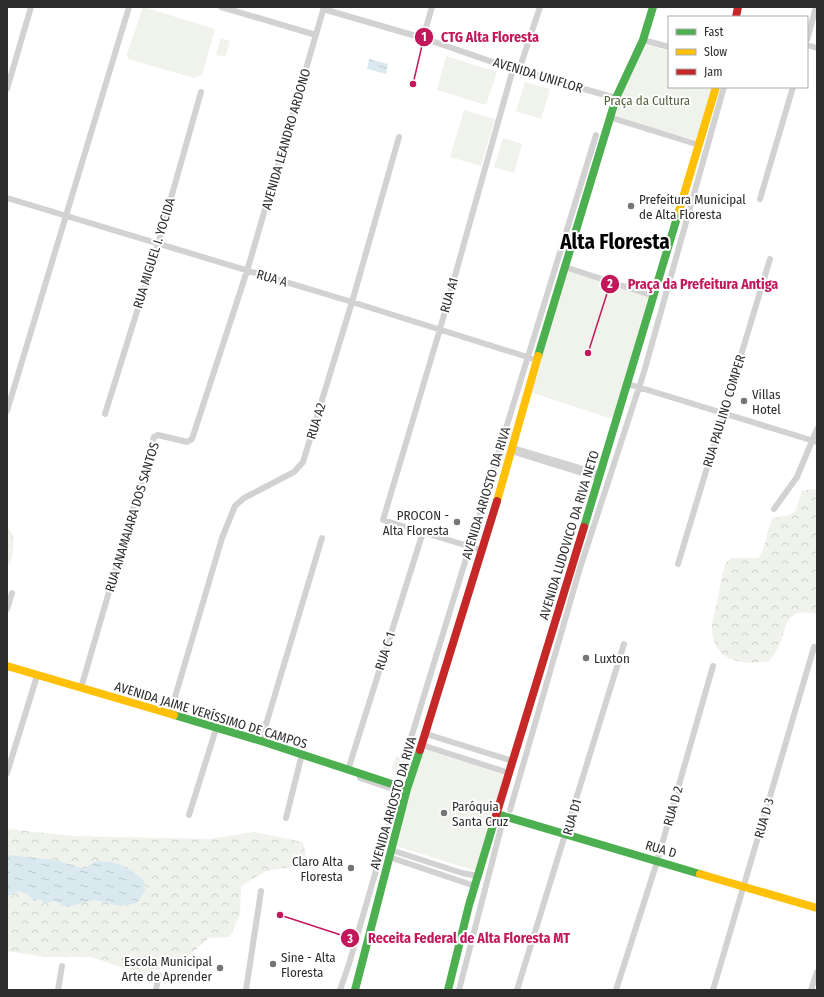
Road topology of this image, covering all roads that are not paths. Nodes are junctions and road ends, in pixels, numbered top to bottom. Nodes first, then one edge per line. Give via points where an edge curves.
1 (31, 7) edge
2 (129, 7) edge
3 (221, 7) edge
4 (432, 7) edge
5 (540, 7) edge
6 (653, 7) edge
7 (816, 7) edge
8 (323, 8) edge
9 (316, 35) junction
10 (808, 36) edge
11 (423, 38) junction
12 (643, 40) junction
13 (668, 47) edge
14 (516, 70) junction
15 (716, 88) edge
16 (724, 88) edge
17 (793, 88) edge
18 (7, 89) edge
19 (201, 92) dead end
20 (616, 98) junction
21 (612, 118) junction
22 (596, 134) dead end
23 (399, 137) dead end
24 (699, 145) junction
25 (7, 198) edge
26 (760, 199) dead end
27 (66, 217) junction
28 (158, 244) junction
29 (770, 259) dead end
30 (565, 267) junction
31 (247, 271) junction
32 (654, 296) junction
33 (352, 302) junction
34 (440, 329) junction
35 (528, 357) junction
36 (537, 360) junction
37 (628, 384) junction
38 (639, 387) junction
39 (10, 393) edge
40 (7, 411) edge
41 (723, 412) junction
42 (105, 414) dead end
43 (817, 429) edge
44 (815, 442) edge
45 (512, 449) junction
46 (599, 476) junction
47 (774, 509) dead end
48 (423, 532) junction
49 (322, 538) dead end
50 (470, 547) junction
51 (481, 550) junction
52 (678, 564) dead end
53 (12, 593) dead end
54 (7, 610) edge
55 (624, 644) dead end
56 (814, 647) dead end
57 (7, 666) edge
58 (713, 666) dead end
59 (37, 676) junction
60 (81, 688) junction
61 (170, 714) junction
62 (216, 728) junction
63 (426, 734) junction
64 (261, 741) junction
65 (422, 745) junction
66 (407, 752) dead end
67 (302, 754) junction
68 (513, 761) junction
69 (348, 770) junction
70 (7, 773) edge
71 (509, 773) junction
72 (360, 778) dead end
73 (408, 789) junction
74 (510, 810) dead end
75 (189, 815) dead end
76 (500, 817) junction
77 (286, 818) dead end
78 (567, 833) junction
79 (390, 854) junction
80 (657, 860) junction
81 (434, 863) junction
82 (430, 870) junction
83 (478, 876) junction
84 (475, 886) junction
85 (745, 886) junction
86 (261, 891) dead end
87 (817, 908) edge
88 (62, 966) dead end
89 (817, 972) edge
90 (159, 975) dead end
91 (58, 990) edge
92 (156, 990) edge
93 (246, 990) edge
94 (340, 990) edge
95 (355, 990) edge
96 (448, 990) edge
97 (459, 990) edge
98 (517, 990) edge
99 (616, 990) edge
100 (713, 990) edge
101 (811, 990) edge

1 - 18 street
2 - 27 street
3 - 9 street
4 - 11 street
5 - 14 street, RUA A1
6 - 12 street, AVENIDA ARIOSTO DA RIVA
7 - 10 street
8 - 9 street, AVENIDA LEANDRO ARDONO
8 - 11 street, AVENIDA UNIFLOR
9 - 31 street, AVENIDA LEANDRO ARDONO
11 - 14 street, AVENIDA UNIFLOR
12 - 13 street
12 - 20 street, AVENIDA ARIOSTO DA RIVA
14 - 20 street, AVENIDA UNIFLOR
14 - 34 street, RUA A1
15 - 24 street, AVENIDA LUDOVICO DA RIVA NETO
16 - 38 street
17 - 26 street
19 - 28 street, RUA MIGUEL I. YOCIDA
20 - 21 street, AVENIDA ARIOSTO DA RIVA
21 - 24 street
21 - 30 street, AVENIDA ARIOSTO DA RIVA
22 - 35 street
23 - 33 street, RUA A2
24 - 32 street, AVENIDA LUDOVICO DA RIVA NETO
25 - 27 street, RUA A
27 - 28 street, RUA A
27 - 39 street
28 - 31 street, RUA A
28 - 42 street, RUA MIGUEL I. YOCIDA
29 - 41 street, RUA PAULINO COMPER
30 - 32 street
30 - 36 street, AVENIDA ARIOSTO DA RIVA
31 - 33 street, RUA A
31 - 60 street, RUA ANAMAIARA DOS SANTOS via 192,439 187,442 158,435 154,437
32 - 37 street, AVENIDA LUDOVICO DA RIVA NETO
33 - 34 street, RUA A
33 - 61 street, RUA A2 via 303,462 294,472 244,498 235,506 222,538
34 - 35 street, RUA A
34 - 48 street, RUA A1 via 383,520
35 - 36 street, RUA A
35 - 50 street
36 - 45 street, AVENIDA ARIOSTO DA RIVA
37 - 38 street
37 - 46 street, AVENIDA LUDOVICO DA RIVA NETO
38 - 41 street
38 - 74 street via 580,568
39 - 40 street
41 - 44 street
41 - 52 street, RUA PAULINO COMPER
43 - 44 street
44 - 47 street via 797,477
45 - 46 street
45 - 51 street, AVENIDA ARIOSTO DA RIVA
46 - 68 street, AVENIDA LUDOVICO DA RIVA NETO
48 - 50 street
48 - 69 street, RUA C 1
49 - 64 street
50 - 51 street
50 - 66 street
51 - 63 street, AVENIDA ARIOSTO DA RIVA
53 - 54 street
55 - 78 street, RUA D1
56 - 85 street, RUA D 3
57 - 59 street, AVENIDA JAIME VERÍSSIMO DE CAMPOS
58 - 80 street, RUA D 2
59 - 60 street, AVENIDA JAIME VERÍSSIMO DE CAMPOS
59 - 70 street
60 - 61 street, AVENIDA JAIME VERÍSSIMO DE CAMPOS
61 - 62 street, AVENIDA JAIME VERÍSSIMO DE CAMPOS
62 - 64 street, AVENIDA JAIME VERÍSSIMO DE CAMPOS
62 - 75 street
63 - 65 street, AVENIDA ARIOSTO DA RIVA
63 - 68 street
64 - 67 street, AVENIDA JAIME VERÍSSIMO DE CAMPOS
65 - 71 street
65 - 73 street, AVENIDA ARIOSTO DA RIVA
67 - 69 street, AVENIDA JAIME VERÍSSIMO DE CAMPOS
67 - 77 street
68 - 71 street, AVENIDA LUDOVICO DA RIVA NETO
69 - 73 street, AVENIDA JAIME VERÍSSIMO DE CAMPOS
71 - 76 street, AVENIDA LUDOVICO DA RIVA NETO
72 - 94 street via 399,791
73 - 79 street, AVENIDA ARIOSTO DA RIVA
76 - 78 street, RUA D
76 - 83 street, AVENIDA LUDOVICO DA RIVA NETO
76 - 97 street
78 - 80 street, RUA D
78 - 98 street, RUA D1
79 - 81 street
79 - 82 street
79 - 95 street, AVENIDA ARIOSTO DA RIVA
80 - 85 street, RUA D
80 - 99 street, RUA D 2
81 - 82 street
81 - 83 street
82 - 84 street
83 - 84 street, AVENIDA LUDOVICO DA RIVA NETO
84 - 96 street, AVENIDA LUDOVICO DA RIVA NETO
85 - 87 street, RUA D
85 - 100 street, RUA D 3
86 - 93 street
88 - 91 street
89 - 101 street
90 - 92 street

